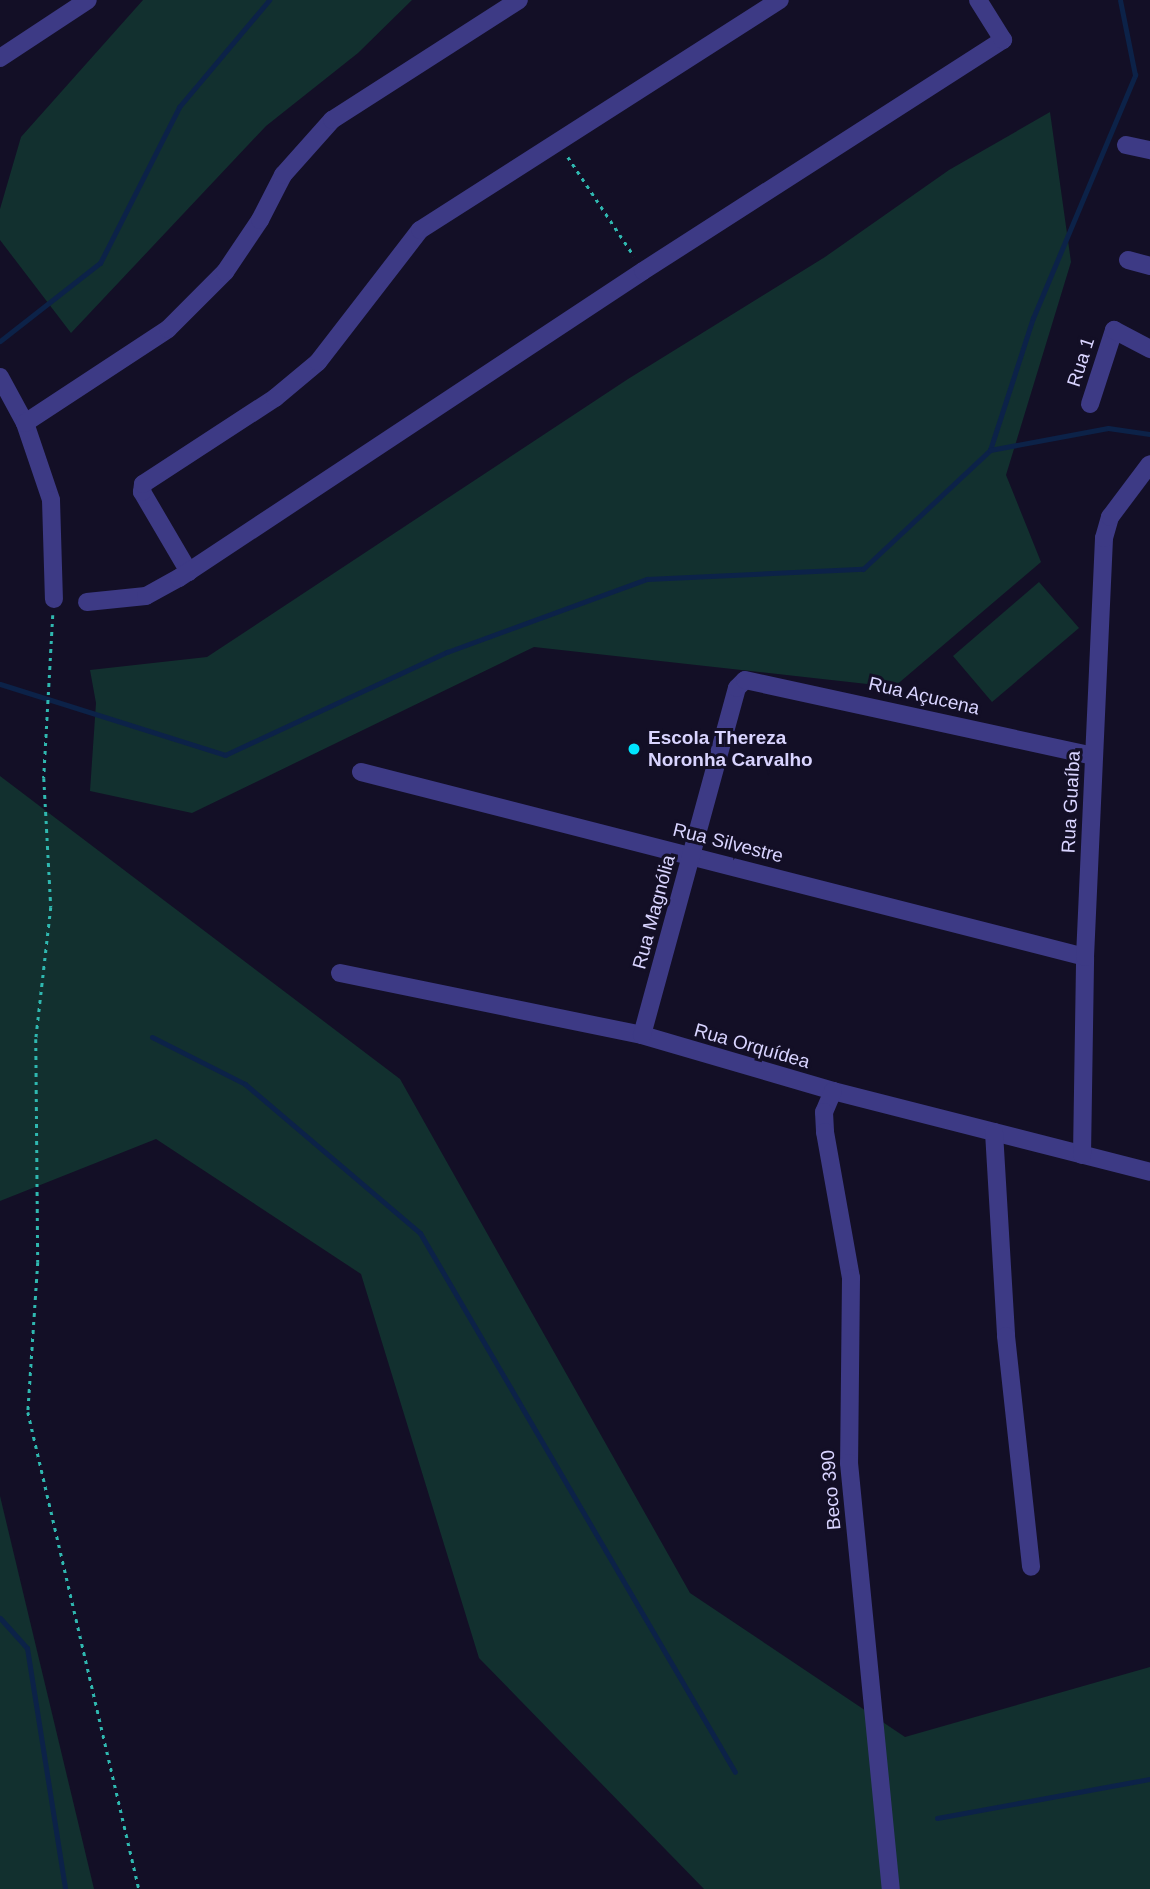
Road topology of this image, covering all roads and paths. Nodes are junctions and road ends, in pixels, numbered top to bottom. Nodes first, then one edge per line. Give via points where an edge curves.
1 (88, 0) edge
2 (519, 0) edge
3 (780, 0) edge
4 (978, 0) edge
5 (0, 58) edge
6 (559, 142) junction
7 (1126, 145) dead end
8 (1150, 150) edge
9 (1128, 260) dead end
10 (1150, 267) edge
11 (643, 271) junction
12 (1150, 349) edge
13 (0, 377) edge
14 (1090, 404) dead end
15 (25, 423) junction
16 (1150, 464) edge
17 (189, 572) junction
18 (54, 599) joint
19 (87, 601) dead end
20 (745, 680) joint
21 (1094, 756) junction
22 (361, 772) dead end
23 (691, 855) junction
24 (1085, 957) junction
25 (340, 973) dead end
26 (642, 1035) junction
27 (833, 1091) junction
28 (994, 1132) junction
29 (1083, 1155) junction
30 (1150, 1172) edge
31 (1031, 1567) dead end
32 (139, 1889) edge
33 (891, 1889) edge

1 - 5 street
2 - 15 street via 332,120 283,174 226,272 168,329
3 - 6 street
4 - 11 street via 1003,40
6 - 11 path
6 - 17 street via 420,230 318,362 275,398 143,484 142,492
7 - 8 street
9 - 10 street
11 - 17 street
12 - 14 street, Rua 1 via 1114,330
13 - 15 street
15 - 18 street via 51,500
16 - 21 street, Rua Guaíba via 1110,517 1104,538
17 - 19 street via 146,596
18 - 32 path via 44,778 51,907 36,1039 38,1262 29,1412
20 - 21 street, Rua Açucena
20 - 23 street, Rua Magnólia via 737,688
21 - 24 street, Rua Guaíba
22 - 23 street, Rua Silvestre
23 - 24 street, Rua Silvestre
23 - 26 street, Rua Magnólia
24 - 29 street, Rua Guaíba
25 - 26 street, Rua Orquídea
26 - 27 street, Rua Orquídea
27 - 28 street, Rua Orquídea
27 - 33 street, Beco 390 via 824,1112 825,1132 851,1278 849,1463
28 - 29 street, Rua Orquídea
28 - 31 street via 1006,1336
29 - 30 street, Rua Orquídea

